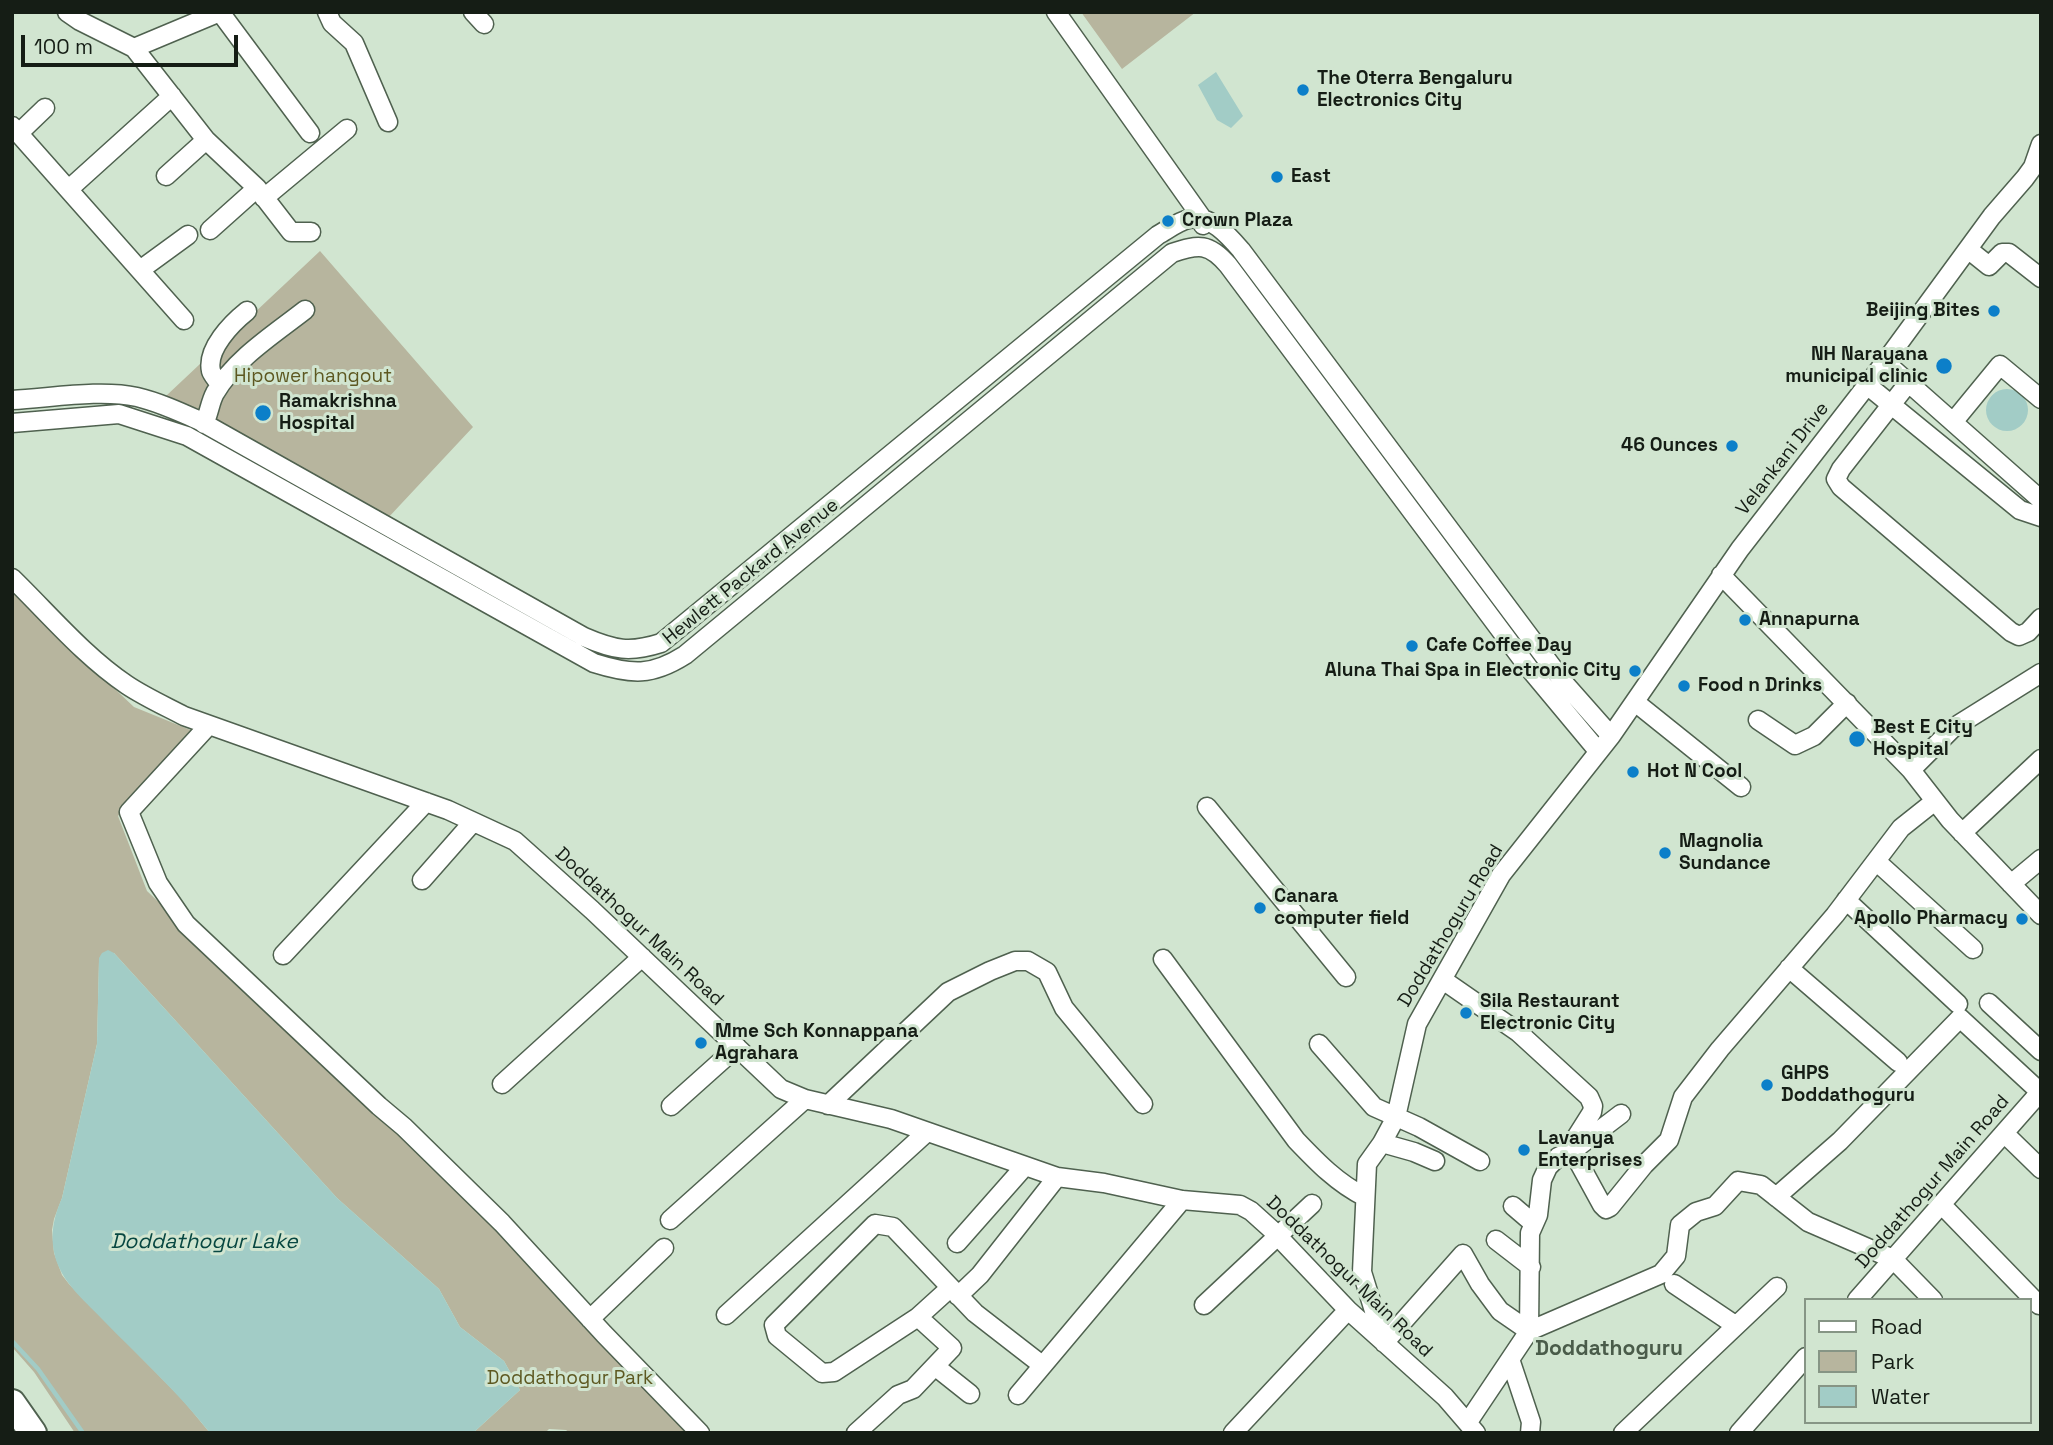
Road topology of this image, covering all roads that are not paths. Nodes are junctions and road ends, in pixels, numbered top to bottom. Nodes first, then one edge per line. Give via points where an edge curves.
1 (67, 12) edge
2 (220, 12) edge
3 (327, 12) edge
4 (1056, 12) edge
5 (134, 48) junction
6 (172, 96) junction
7 (46, 108) dead end
8 (388, 122) dead end
9 (15, 129) edge
10 (347, 129) dead end
11 (310, 133) dead end
12 (206, 140) junction
13 (2041, 144) edge
14 (166, 176) dead end
15 (68, 189) junction
16 (261, 193) junction
17 (1195, 218) junction
18 (210, 230) dead end
19 (311, 232) dead end
20 (188, 235) dead end
21 (1199, 247) junction
22 (1969, 250) junction
23 (140, 270) junction
24 (2041, 278) edge
25 (305, 310) dead end
26 (247, 311) dead end
27 (184, 320) dead end
28 (1885, 362) junction
29 (1909, 382) junction
30 (220, 385) junction
31 (1867, 385) junction
32 (2041, 399) edge
33 (12, 400) edge
34 (1891, 405) junction
35 (1954, 421) junction
36 (12, 423) edge
37 (204, 424) junction
38 (1979, 443) junction
39 (1961, 464) junction
40 (2040, 496) edge
41 (2041, 517) edge
42 (1721, 575) junction
43 (12, 578) edge
44 (2041, 618) edge
45 (661, 643) junction
46 (668, 666) junction
47 (2041, 673) edge
48 (1635, 702) junction
49 (1847, 703) junction
50 (1758, 720) dead end
51 (209, 725) junction
52 (1611, 736) junction
53 (1598, 751) junction
54 (2041, 759) edge
55 (1911, 770) junction
56 (1741, 787) dead end
57 (1935, 801) junction
58 (426, 802) junction
59 (1207, 807) dead end
60 (473, 822) junction
61 (1962, 833) junction
62 (2041, 859) edge
63 (1876, 861) junction
64 (422, 880) dead end
65 (2011, 884) junction
66 (1846, 900) junction
67 (2041, 915) edge
68 (1973, 949) dead end
69 (283, 955) dead end
70 (642, 957) junction
71 (1163, 959) dead end
72 (1788, 968) junction
73 (1346, 977) dead end
74 (1443, 980) junction
75 (1989, 1003) dead end
76 (1958, 1004) dead end
77 (1318, 1044) dead end
78 (737, 1047) junction
79 (2041, 1051) edge
80 (1898, 1062) dead end
81 (502, 1084) dead end
82 (2040, 1092) edge
83 (804, 1099) junction
84 (1143, 1104) dead end
85 (828, 1105) junction
86 (671, 1106) dead end
87 (1621, 1114) dead end
88 (1396, 1117) junction
89 (927, 1132) junction
90 (2004, 1133) junction
91 (1382, 1143) junction
92 (1571, 1151) junction
93 (1435, 1161) dead end
94 (1480, 1161) dead end
95 (1025, 1166) junction
96 (2041, 1169) edge
97 (1057, 1177) junction
98 (1365, 1197) junction
99 (1776, 1197) junction
100 (1182, 1200) junction
101 (1312, 1204) dead end
102 (1941, 1204) junction
103 (1513, 1206) dead end
104 (670, 1220) dead end
105 (1534, 1224) junction
106 (1278, 1236) junction
107 (1496, 1240) dead end
108 (957, 1243) dead end
109 (664, 1248) dead end
110 (1893, 1259) junction
111 (1531, 1267) junction
112 (1674, 1284) dead end
113 (1777, 1287) dead end
114 (954, 1292) junction
115 (1859, 1298) edge
116 (1931, 1298) edge
117 (1204, 1305) dead end
118 (2039, 1305) edge
119 (1348, 1310) junction
120 (726, 1315) dead end
121 (918, 1317) junction
122 (590, 1319) junction
123 (1735, 1325) junction
124 (1529, 1331) junction
125 (1384, 1343) junction
126 (1804, 1359) edge
127 (1511, 1362) junction
128 (1042, 1366) junction
129 (936, 1367) junction
130 (970, 1394) dead end
131 (1017, 1395) dead end
132 (12, 1403) edge
133 (1472, 1427) edge
134 (33, 1433) edge
135 (700, 1433) edge
136 (856, 1433) edge
137 (1233, 1433) edge
138 (1530, 1433) edge
139 (1623, 1433) edge
140 (1739, 1433) edge

1 - 5 street
2 - 5 street
2 - 11 street
3 - 8 street via 354,43
4 - 17 street
5 - 6 street
6 - 12 street
6 - 15 street
7 - 9 street
9 - 15 street
10 - 16 street
12 - 14 street
12 - 16 street
13 - 22 street, Velankani Drive via 2033,167
15 - 23 street
16 - 18 street
16 - 19 street via 291,232
17 - 21 street
17 - 45 street, Hewlett Packard Avenue via 1158,235
17 - 52 street via 1225,232 1241,250 1565,684
20 - 23 street
21 - 46 street, Hewlett Packard Avenue via 1172,253
21 - 53 street via 1216,250 1228,265 1528,667
22 - 24 street via 1989,266 2002,253 2010,253
22 - 28 street, Velankani Drive
23 - 27 street
25 - 30 street via 248,355
26 - 30 street via 214,348 211,370
28 - 29 street
28 - 31 street, Velankani Drive
29 - 34 street
29 - 35 street
30 - 37 street
31 - 34 street
31 - 42 street, Velankani Drive
32 - 35 street via 2000,365
33 - 37 street, Hewlett Packard Avenue via 106,394 135,397
34 - 39 street
34 - 44 street via 1841,469 1836,479 1841,487 2011,632 2019,636 2028,632
35 - 38 street
36 - 46 street, Hewlett Packard Avenue via 119,414 187,436 594,663 629,672
37 - 45 street, Hewlett Packard Avenue via 584,637 626,650
38 - 39 street
38 - 40 street
39 - 41 street via 2020,510
42 - 48 street, Velankani Drive
42 - 49 street
43 - 51 street, Doddathogur Main Road via 126,684
45 - 46 street
47 - 55 street via 1953,728
48 - 52 street, Velankani Drive
48 - 56 street
49 - 50 street via 1814,736 1794,745
49 - 55 street
51 - 58 street, Doddathogur Main Road
51 - 122 street via 128,812 158,883 186,924 404,1127 502,1223
52 - 53 street, Velankani Drive
53 - 74 street, Doddathoguru Road via 1501,875
54 - 61 street
55 - 57 street
57 - 61 street
57 - 63 street via 1901,828
58 - 60 street, Doddathogur Main Road
58 - 69 street
59 - 73 street
60 - 64 street
60 - 70 street, Doddathogur Main Road via 514,841
61 - 65 street
62 - 65 street
63 - 66 street
63 - 68 street
65 - 67 street
66 - 72 street
66 - 76 street
70 - 78 street, Doddathogur Main Road
70 - 81 street
71 - 98 street via 1296,1140 1348,1189
72 - 80 street
72 - 92 street via 1683,1097 1670,1140 1610,1207 1602,1205
74 - 88 street, Doddathoguru Road via 1417,1024
74 - 92 street via 1518,1032 1589,1097 1592,1112
75 - 79 street
77 - 88 street via 1374,1107
78 - 83 street, Doddathogur Main Road via 782,1089
78 - 86 street
82 - 90 street, Doddathogur Main Road
82 - 99 street via 1960,1018 1840,1141
83 - 85 street, Doddathogur Main Road
83 - 104 street
84 - 85 street via 1064,1007 1047,972 1027,961 1015,961 948,992
85 - 89 street, Doddathogur Main Road
87 - 92 street
88 - 91 street, Doddathoguru Road
88 - 94 street
89 - 95 street, Doddathogur Main Road
89 - 120 street
90 - 96 street
90 - 102 street, Doddathogur Main Road
91 - 93 street
91 - 98 street, Doddathoguru Road via 1367,1164
92 - 105 street via 1548,1167
95 - 97 street, Doddathogur Main Road
95 - 108 street
97 - 100 street, Doddathogur Main Road
97 - 114 street via 980,1275
98 - 125 street, Doddathoguru Road via 1362,1272
99 - 110 street via 1808,1222
99 - 124 street via 1761,1185 1738,1181 1715,1206 1696,1212 1680,1225 1676,1256 1661,1274
100 - 106 street, Doddathogur Main Road via 1240,1205
100 - 128 street
101 - 106 street
102 - 110 street, Doddathogur Main Road
102 - 118 street
103 - 105 street
105 - 111 street
106 - 117 street
106 - 119 street, Doddathogur Main Road
107 - 111 street
109 - 122 street
110 - 115 street, Doddathogur Main Road
110 - 116 street
111 - 124 street
112 - 123 street
113 - 123 street
114 - 121 street
114 - 121 street via 893,1227 875,1224 774,1325 777,1336 822,1373 834,1372
114 - 128 street
119 - 125 street, Doddathogur Main Road
119 - 137 street
121 - 129 street via 952,1348
122 - 135 street
123 - 139 street
124 - 125 street via 1500,1311 1463,1254
124 - 127 street
125 - 133 street, Doddathogur Main Road via 1445,1396
126 - 140 street
127 - 133 street
127 - 138 street via 1531,1422
128 - 131 street
129 - 130 street
129 - 136 street
132 - 134 highway

